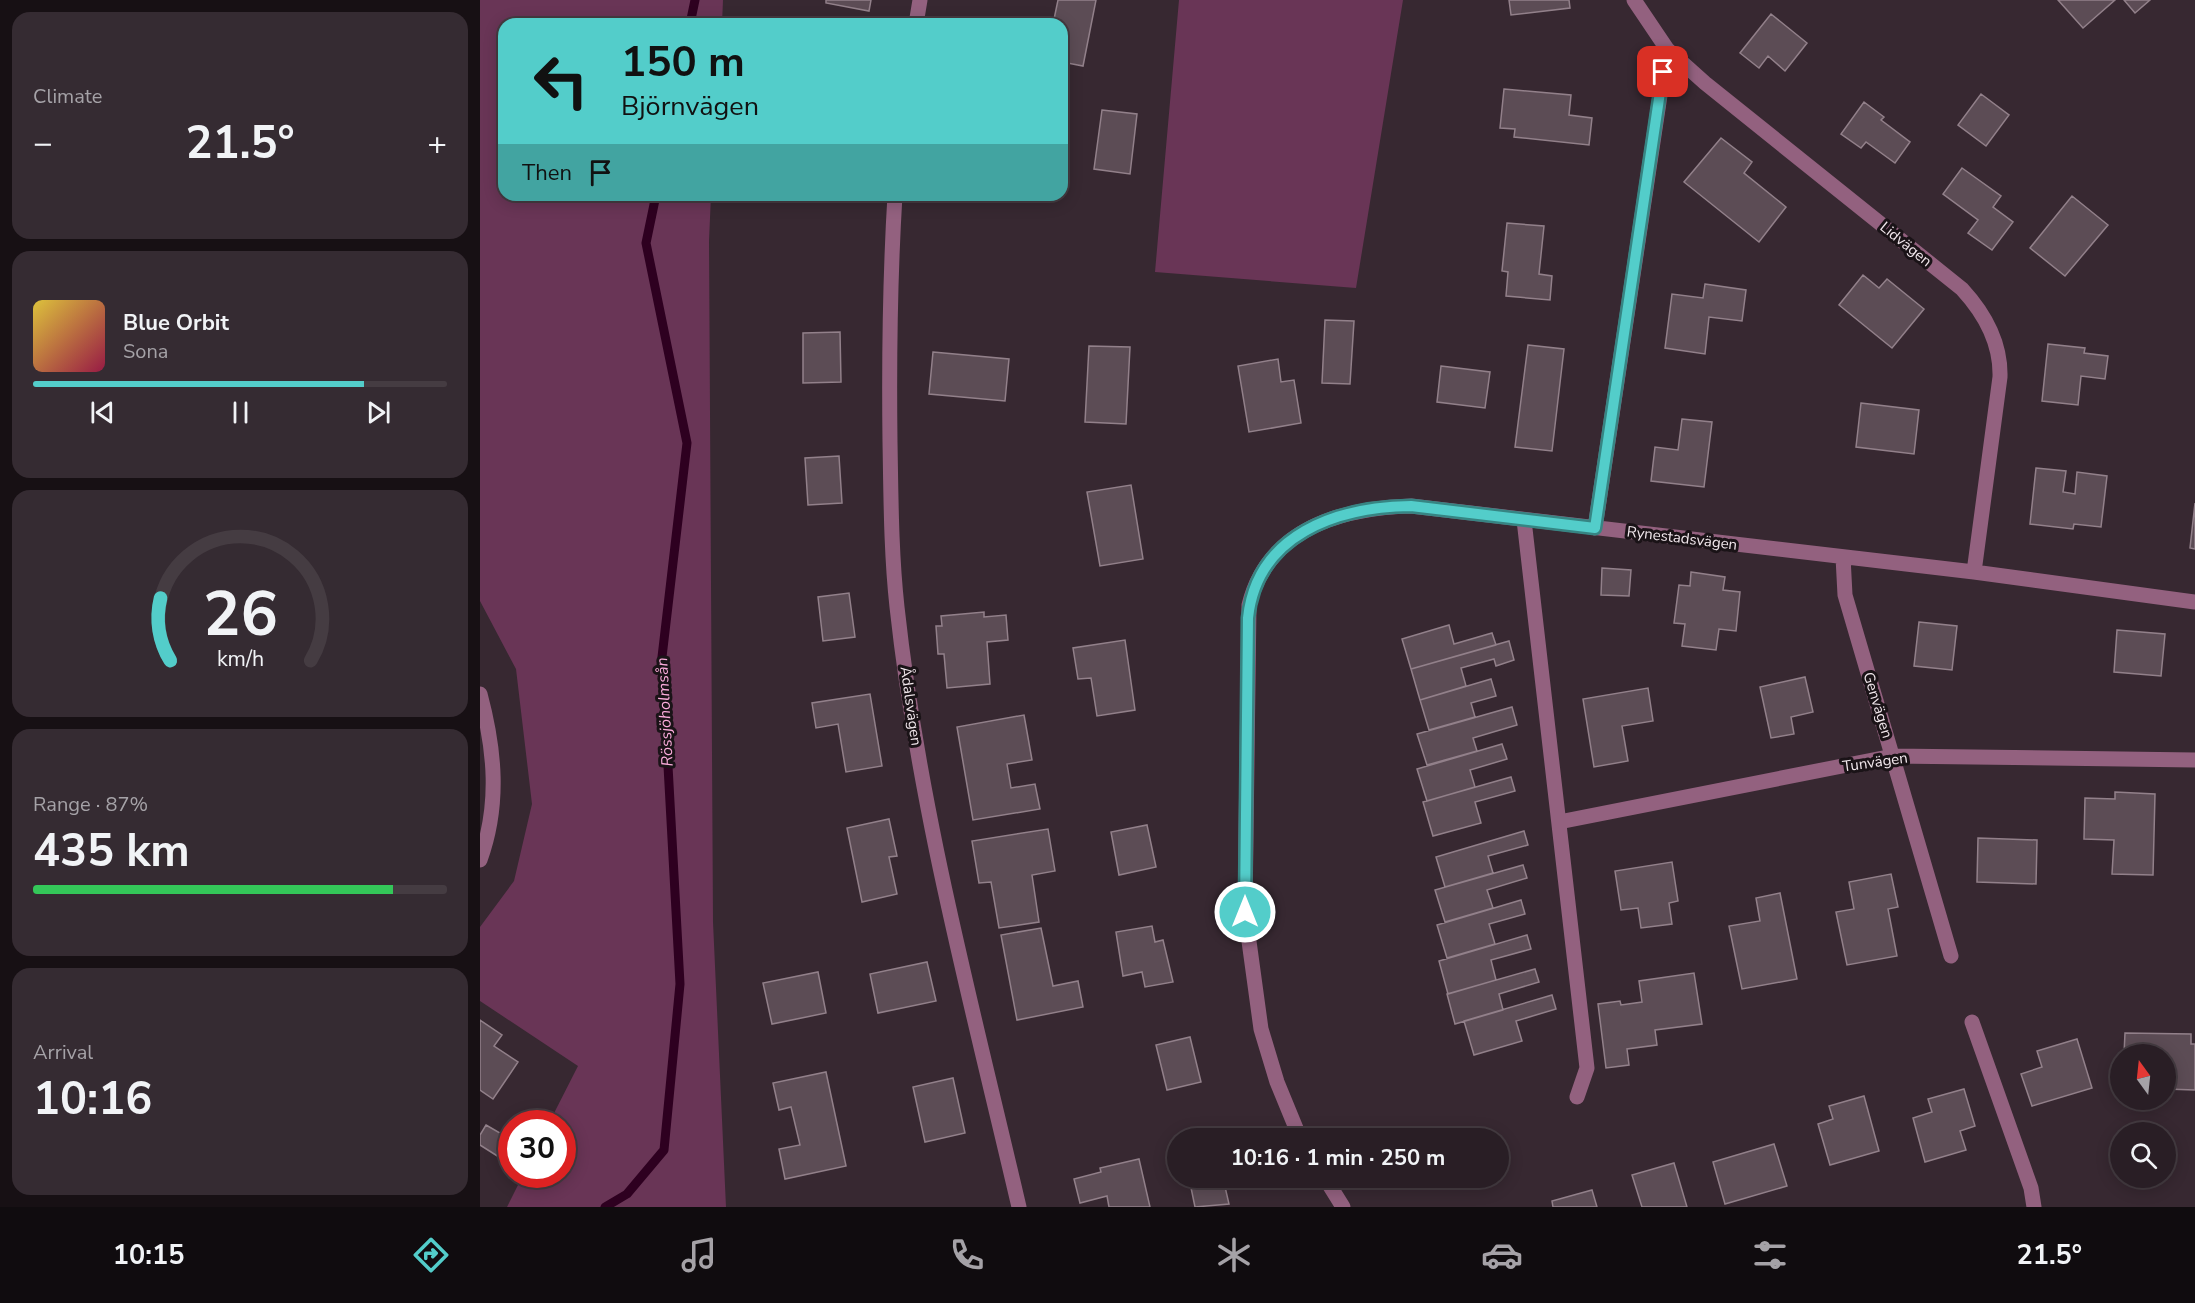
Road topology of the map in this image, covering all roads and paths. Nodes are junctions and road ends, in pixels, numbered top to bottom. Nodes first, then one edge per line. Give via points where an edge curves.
1 (920, 0) edge
2 (1634, 0) edge
3 (917, 18) edge
4 (1667, 49) junction
5 (895, 201) edge
6 (1524, 520) junction
7 (1595, 528) junction
8 (1843, 557) junction
9 (1974, 572) junction
10 (2195, 602) edge
11 (480, 694) edge
12 (1893, 756) junction
13 (2195, 760) edge
14 (1559, 822) junction
15 (480, 860) edge
16 (1951, 956) dead end
17 (1972, 1022) dead end
18 (1577, 1097) dead end
19 (1296, 1128) edge
20 (1331, 1188) edge
21 (1019, 1207) edge
22 (1343, 1207) edge
23 (2034, 1207) edge

1 - 3 street
2 - 4 street, Lidvägen
4 - 7 street
4 - 9 street, Lidvägen via 1962,289 1980,311 1996,346 2000,377
5 - 21 street, Ådalsvägen via 889,364 897,605 915,740
6 - 7 street, Rynestadsvägen
6 - 14 street
6 - 19 street, Rynestadsvägen via 1411,506 1357,511 1320,524 1287,543 1260,572 1253,588 1248,618 1245,912 1262,1029
7 - 8 street, Rynestadsvägen
8 - 9 street, Rynestadsvägen
8 - 12 street, Genvägen via 1845,595
9 - 10 street, Rynestadsvägen
11 - 15 street via 494,758 493,801
12 - 13 street, Tunvägen
12 - 14 street, Tunvägen
12 - 16 street, Genvägen
14 - 18 street via 1587,1068
17 - 23 street via 2031,1188
20 - 22 street

